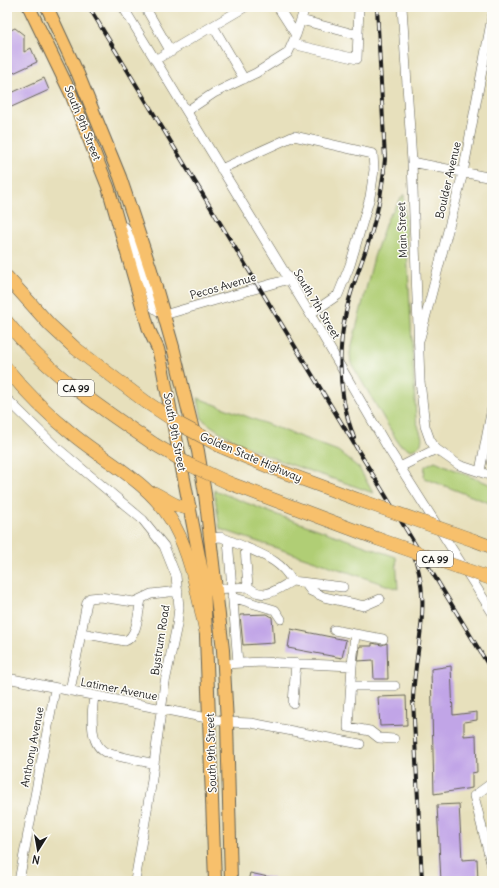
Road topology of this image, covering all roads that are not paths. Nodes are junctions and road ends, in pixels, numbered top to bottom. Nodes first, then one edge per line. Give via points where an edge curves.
1 (29, 7) edge
2 (47, 7) edge
3 (123, 7) edge
4 (145, 7) edge
5 (245, 7) edge
6 (278, 7) edge
7 (305, 7) edge
8 (350, 7) edge
9 (359, 7) edge
10 (402, 7) edge
11 (492, 17) edge
12 (301, 20) junction
13 (213, 26) junction
14 (358, 35) junction
15 (294, 39) junction
16 (171, 52) junction
17 (155, 60) junction
18 (487, 68) edge
19 (78, 74) junction
20 (65, 79) junction
21 (244, 79) junction
22 (187, 112) junction
23 (412, 162) junction
24 (221, 169) junction
25 (463, 172) junction
26 (492, 178) edge
27 (108, 187) junction
28 (7, 277) edge
29 (289, 279) junction
30 (310, 314) junction
31 (164, 315) junction
32 (7, 322) edge
33 (418, 347) junction
34 (158, 349) junction
35 (7, 369) edge
36 (7, 400) edge
37 (492, 408) edge
38 (436, 449) junction
39 (400, 467) junction
40 (480, 471) junction
41 (492, 476) edge
42 (150, 492) junction
43 (205, 494) junction
44 (190, 508) junction
45 (210, 538) junction
46 (228, 540) junction
47 (245, 547) junction
48 (492, 547) edge
49 (230, 564) junction
50 (213, 565) junction
51 (492, 580) edge
52 (292, 581) junction
53 (305, 583) junction
54 (248, 587) junction
55 (343, 587) dead end
56 (216, 588) junction
57 (232, 588) junction
58 (178, 591) junction
59 (232, 598) junction
60 (380, 599) dead end
61 (141, 600) junction
62 (492, 612) edge
63 (281, 619) dead end
64 (334, 630) dead end
65 (206, 632) junction
66 (81, 633) junction
67 (355, 634) junction
68 (383, 639) dead end
69 (238, 663) junction
70 (296, 663) junction
71 (224, 664) junction
72 (352, 666) junction
73 (7, 678) edge
74 (352, 686) junction
75 (395, 686) dead end
76 (55, 689) junction
77 (70, 692) junction
78 (94, 696) junction
79 (293, 703) dead end
80 (162, 710) junction
81 (210, 718) junction
82 (227, 722) junction
83 (394, 739) dead end
84 (360, 744) dead end
85 (154, 764) junction
86 (492, 783) edge
87 (492, 867) edge
88 (19, 881) edge
89 (134, 881) edge
90 (215, 881) edge
91 (231, 881) edge

1 - 20 main road, South 9th Street
2 - 19 main road, South 9th Street
3 - 17 street, South 7th Street
4 - 16 street
5 - 13 street
6 - 15 street
7 - 12 street
8 - 9 street
9 - 14 street
10 - 23 street, Main Street
11 - 18 street, Boulder Avenue
12 - 14 street
12 - 15 street
13 - 16 street
13 - 21 street
14 - 15 street via 357,59
15 - 21 street via 288,53
16 - 17 street
17 - 22 street, South 7th Street
18 - 25 street, Boulder Avenue
19 - 20 main road
19 - 31 main road, South 9th Street via 120,177
20 - 27 main road, South 9th Street
21 - 22 street via 214,93
22 - 24 street, South 7th Street
23 - 25 street
23 - 33 street, Main Street
24 - 29 street, South 7th Street
24 - 30 street via 294,136 373,154 374,170 370,197 341,289 338,295
25 - 26 street
25 - 33 street, Boulder Avenue
27 - 31 street via 136,251 154,308
27 - 34 main road, South 9th Street via 149,330
28 - 48 highway, Golden State Highway / CA 99, bridge via 75,348 181,425 222,447 272,468
29 - 30 street, South 7th Street
29 - 31 street, Pecos Avenue
30 - 39 street, South 7th Street
31 - 34 main road via 158,333
31 - 43 main road, South 9th Street via 192,424
32 - 51 highway, CA 99, bridge via 36,354 62,377 154,444 190,464 229,483
33 - 38 street, Main Street via 425,426
34 - 44 main road, South 9th Street
35 - 42 highway via 64,427
36 - 58 street, Bystrum Road via 56,447 147,524 172,560
37 - 40 street
38 - 39 street
38 - 40 street via 459,464
39 - 62 street, South 7th Street
40 - 41 street
42 - 44 highway via 164,497 175,506
42 - 65 highway via 174,525 181,540
43 - 44 main road via 202,500
43 - 45 main road, South 9th Street
44 - 65 main road, South 9th Street via 204,582
45 - 46 street via 221,537
45 - 50 main road, South 9th Street
46 - 47 street
46 - 49 street
47 - 52 street via 285,569
47 - 54 street
49 - 50 street
49 - 57 street
50 - 56 main road, South 9th Street
52 - 53 street
52 - 54 street via 270,594 256,594
53 - 55 street
53 - 60 street via 311,591 324,597 364,606
54 - 57 street
56 - 57 street
56 - 71 main road, South 9th Street
57 - 59 street
58 - 61 street via 151,594
58 - 80 street, Bystrum Road via 177,625
59 - 63 street via 275,610
59 - 69 street
61 - 66 street via 134,602 90,598
61 - 66 street via 134,633 129,640
64 - 67 street
65 - 81 main road, South 9th Street
66 - 77 street
67 - 68 street
67 - 72 street
69 - 70 street
69 - 71 street
70 - 72 street
70 - 79 street
71 - 82 main road, South 9th Street
72 - 74 street
73 - 76 street, Latimer Avenue
74 - 75 street
74 - 83 street via 348,727 370,731 379,738
76 - 77 street, Latimer Avenue
76 - 88 street, Anthony Avenue
77 - 78 street, Latimer Avenue
78 - 80 street, Latimer Avenue
78 - 85 street via 91,714 97,745 104,752
80 - 81 street, Latimer Avenue
80 - 85 street, Bystrum Road
81 - 82 street, Latimer Avenue
81 - 90 main road, South 9th Street
82 - 84 street, Latimer Avenue
82 - 91 main road, South 9th Street
85 - 89 street, Bystrum Road
86 - 87 street via 474,796

